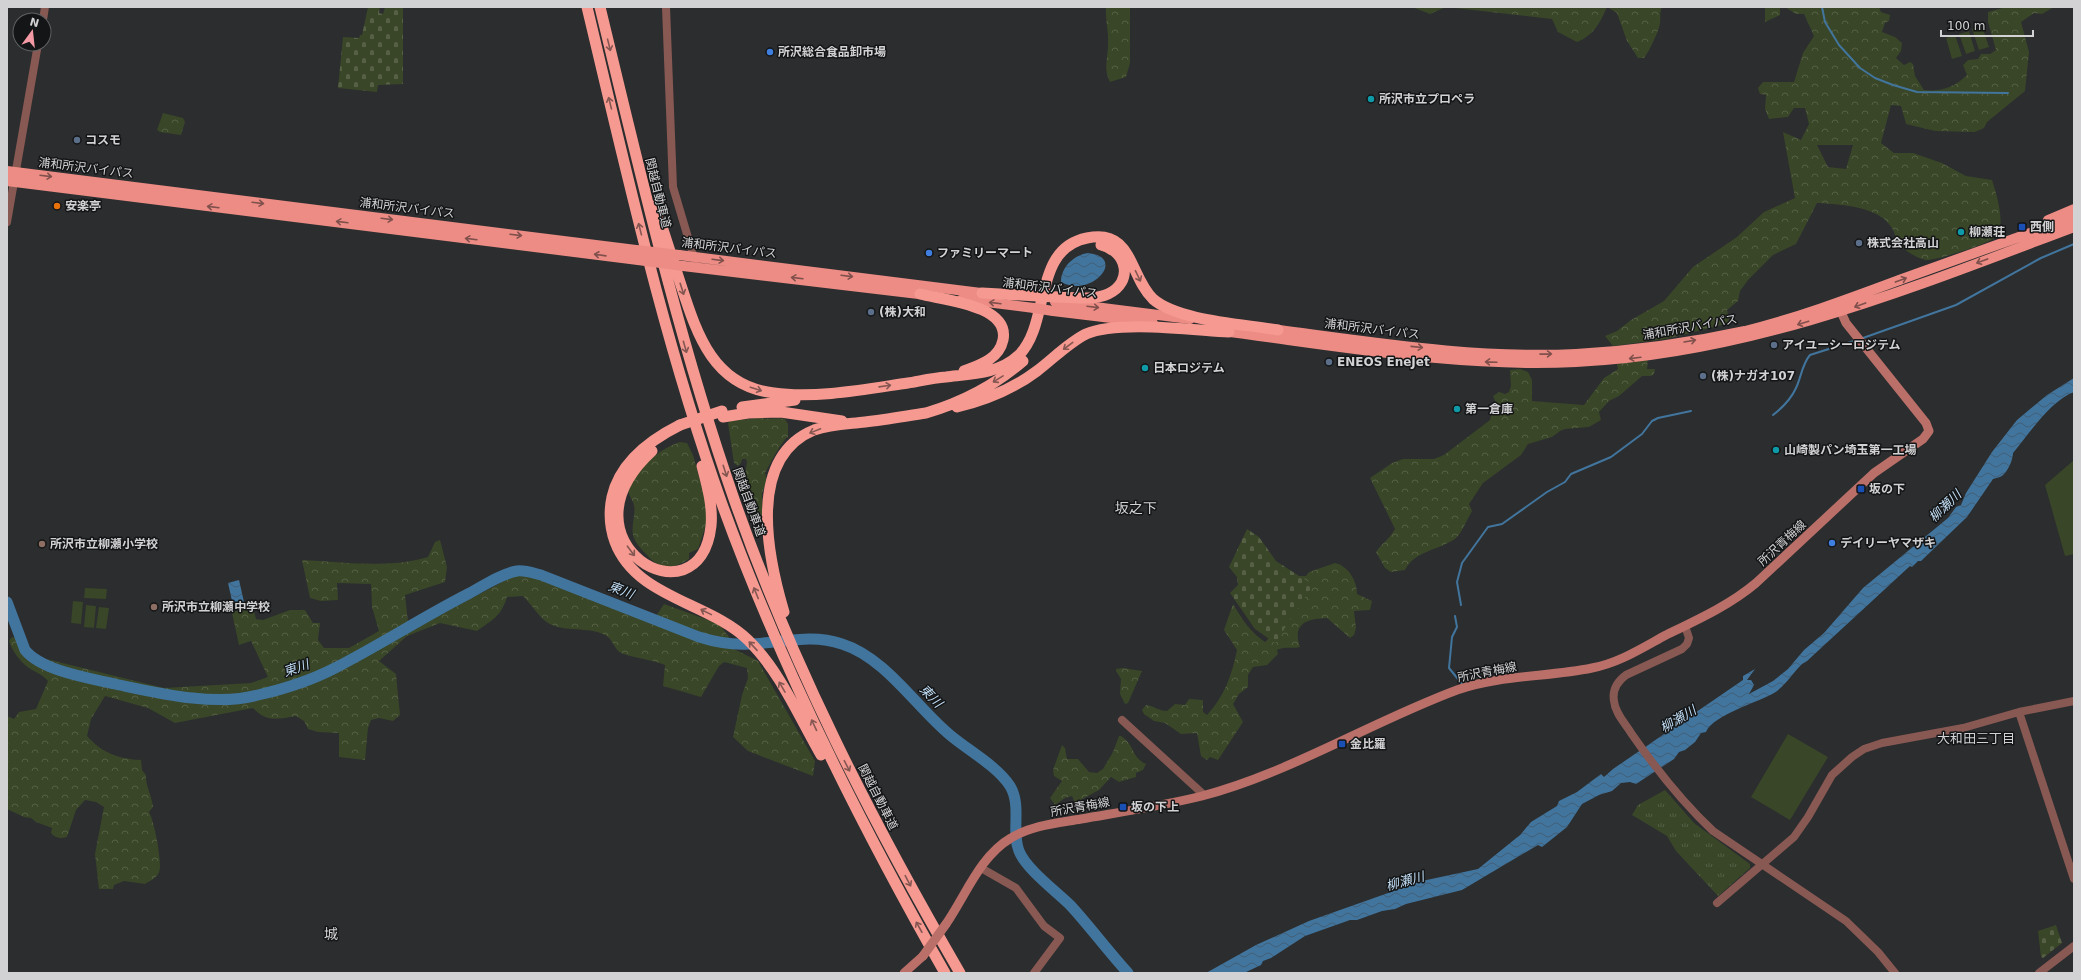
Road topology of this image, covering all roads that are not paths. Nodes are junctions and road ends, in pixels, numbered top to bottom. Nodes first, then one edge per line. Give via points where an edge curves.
1 (586, 7) edge
2 (600, 7) edge
3 (666, 7) edge
4 (36, 52) edge
5 (627, 119) junction
6 (11, 176) edge
7 (2074, 208) edge
8 (2074, 217) edge
9 (7, 222) edge
10 (2074, 228) edge
11 (2074, 232) edge
12 (2019, 248) junction
13 (1973, 254) junction
14 (694, 257) junction
15 (697, 268) junction
16 (982, 293) joint
17 (920, 294) junction
18 (1035, 301) junction
19 (1054, 303) junction
20 (1839, 307) junction
21 (1278, 330) junction
22 (668, 332) junction
23 (1229, 332) junction
24 (946, 377) junction
25 (853, 391) junction
26 (926, 413) junction
27 (723, 414) junction
28 (866, 422) junction
29 (682, 428) junction
30 (1685, 626) junction
31 (787, 628) junction
32 (2074, 701) edge
33 (2019, 712) junction
34 (1122, 720) dead end
35 (1204, 795) junction
36 (860, 816) junction
37 (1762, 866) junction
38 (981, 868) junction
39 (2074, 879) edge
40 (1717, 903) dead end
41 (2074, 946) edge
42 (904, 973) edge
43 (945, 973) edge
44 (960, 973) edge
45 (1034, 973) edge
46 (1895, 973) edge
47 (2039, 973) edge

22 -> 1 highway, 関越自動車道
2 -> 5 highway, 関越自動車道
3 - 14 street via 673,187
4 - 6 street
5 -> 25 highway via 688,308 713,359 736,380 763,391 794,395
5 -> 31 highway, 関越自動車道 via 692,371 736,506
6 - 9 street
6 -> 14 highway, 浦和所沢バイパス, bridge
15 -> 6 highway, 浦和所沢バイパス, bridge
7 - 13 highway
8 - 13 highway, 浦和所沢バイパス
10 - 12 highway, 浦和所沢バイパス
11 - 12 highway
12 -> 20 highway, 浦和所沢バイパス
20 -> 13 highway, 浦和所沢バイパス
14 - 15 street
14 -> 16 highway, 浦和所沢バイパス
17 -> 15 highway, 浦和所沢バイパス
16 - 18 highway
18 -> 17 highway, 浦和所沢バイパス
17 - 24 highway via 989,312 999,320 1004,330 1001,347 993,357 982,364
18 - 19 highway, bridge
19 -> 21 highway, 浦和所沢バイパス
19 - 23 highway, 浦和所沢バイパス
19 -> 26 highway via 1093,298 1112,292 1120,284 1124,274 1121,256 1113,249 1101,245 1088,245 1071,252 1058,269 1040,334 1029,355 1004,376 975,393
21 -> 20 highway, 浦和所沢バイパス via 1439,350 1502,354 1576,354 1637,349 1703,339
20 -> 23 highway, 浦和所沢バイパス via 1779,330 1704,348 1631,358 1576,362 1440,359
20 - 30 main road, 所沢青梅線 via 1846,323 1926,423 1928,434 1874,472 1750,588 1725,605
24 -> 21 highway via 993,370 1020,354 1034,334 1046,282 1055,261 1069,246 1087,238 1108,239 1120,244 1128,253 1148,292 1171,310 1192,316
29 -> 22 highway via 640,462 626,481 620,500 620,529 628,548 644,565 664,572 679,571 696,560 707,542 711,516 706,481 674,364
36 -> 22 highway, 関越自動車道 via 828,757 771,629 719,496
23 -> 26 highway via 1121,327 1102,329 1079,338 1030,376 1000,393 976,402
25 -> 24 highway
25 - 27 highway
26 - 28 highway
27 - 28 highway via 781,412
27 - 29 highway
28 -> 31 highway via 829,426 808,433 786,453 774,475 768,506 769,543
36 -> 29 highway via 823,759 766,660 739,632 645,580 628,564 613,536 611,503 622,472 642,449
30 - 35 main road, 所沢青梅線 via 1625,657 1599,666 1491,682 1456,690 1260,777
30 - 37 street via 1688,638 1683,648 1626,675 1618,682 1614,691 1614,701 1620,715 1681,800 1713,831
31 -> 44 highway, 関越自動車道 via 838,748 921,906
32 - 33 street
33 - 37 street via 1963,728 1882,742 1864,749 1832,776 1794,837
33 - 39 street
34 - 35 street
35 - 38 main road, 所沢青梅線 via 1046,825 1027,831 1005,842 992,853
43 -> 36 highway, 関越自動車道
37 - 40 street
37 - 46 street via 1846,922 1878,952
38 - 42 main road, 所沢青梅線, bridge via 923,956
38 - 45 street via 1016,888 1044,926 1060,938
41 - 47 street

